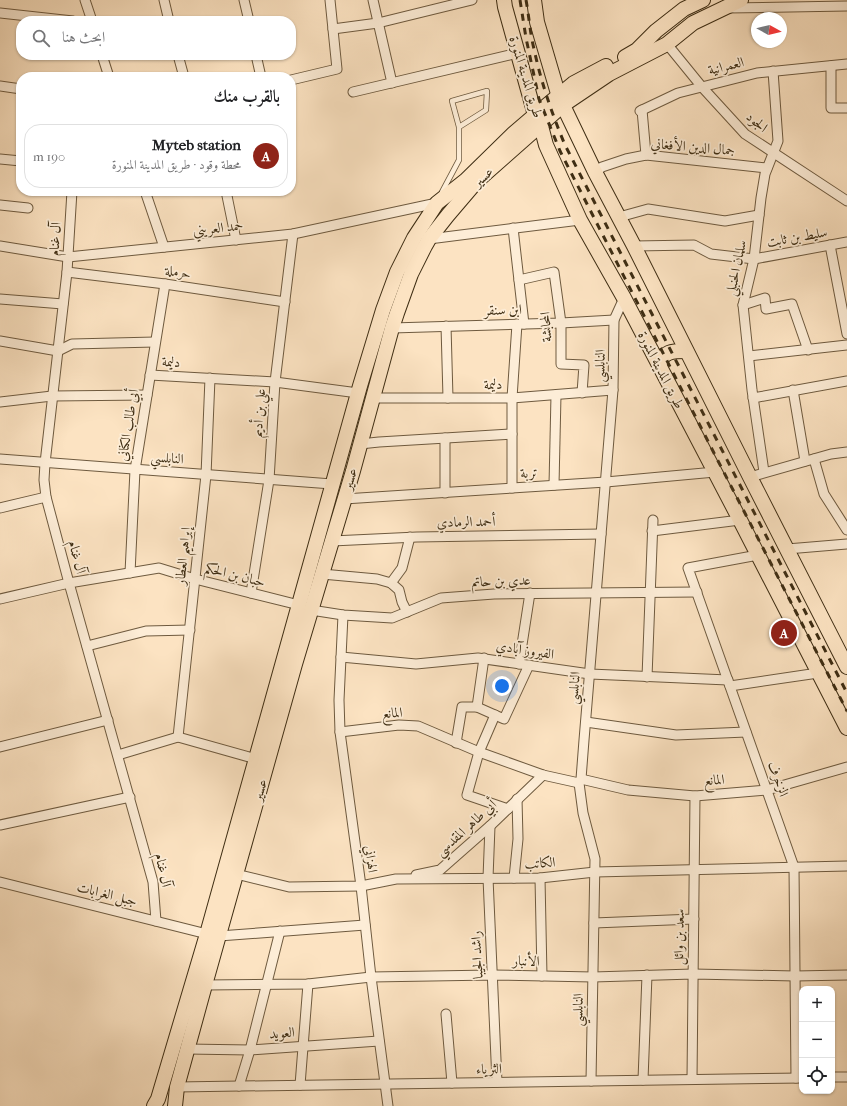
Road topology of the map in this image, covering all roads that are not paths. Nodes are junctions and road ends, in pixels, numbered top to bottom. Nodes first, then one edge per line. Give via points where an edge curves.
1 (85, 0) edge
2 (164, 0) edge
3 (244, 0) edge
4 (330, 0) edge
5 (373, 0) edge
6 (472, 0) edge
7 (504, 0) edge
8 (534, 0) edge
9 (703, 0) edge
10 (741, 0) edge
11 (847, 6) edge
12 (725, 8) junction
13 (0, 13) edge
14 (28, 16) edge
15 (90, 16) edge
16 (169, 16) edge
17 (248, 16) edge
18 (378, 23) junction
19 (333, 29) junction
20 (667, 44) junction
21 (518, 53) junction
22 (104, 60) edge
23 (179, 60) edge
24 (257, 60) edge
25 (847, 64) edge
26 (831, 66) junction
27 (773, 71) junction
28 (107, 72) edge
29 (183, 72) edge
30 (260, 72) edge
31 (296, 79) edge
32 (392, 82) junction
33 (0, 86) edge
34 (702, 87) junction
35 (16, 88) edge
36 (353, 92) dead end
37 (561, 101) junction
38 (847, 108) edge
39 (538, 120) junction
40 (459, 127) junction
41 (773, 152) junction
42 (646, 156) junction
43 (0, 159) edge
44 (16, 161) edge
45 (767, 168) junction
46 (595, 172) junction
47 (72, 196) edge
48 (147, 196) edge
49 (227, 196) edge
50 (847, 201) edge
51 (437, 203) junction
52 (0, 205) edge
53 (28, 208) dead end
54 (759, 215) junction
55 (619, 217) junction
56 (580, 220) junction
57 (513, 228) junction
58 (293, 234) junction
59 (429, 239) junction
60 (236, 240) junction
61 (847, 242) edge
62 (830, 245) junction
63 (0, 246) edge
64 (634, 246) junction
65 (164, 247) junction
66 (68, 257) junction
67 (754, 259) junction
68 (67, 272) junction
69 (519, 280) junction
70 (165, 284) junction
71 (624, 298) junction
72 (0, 299) edge
73 (285, 302) junction
74 (64, 304) junction
75 (742, 305) junction
76 (614, 320) junction
77 (561, 323) junction
78 (520, 324) junction
79 (446, 326) junction
80 (392, 328) junction
81 (847, 334) edge
82 (0, 342) edge
83 (155, 342) junction
84 (847, 345) edge
85 (808, 350) junction
86 (58, 351) junction
87 (686, 351) junction
88 (749, 356) junction
89 (659, 366) junction
90 (150, 375) junction
91 (210, 378) junction
92 (847, 380) edge
93 (275, 382) junction
94 (613, 390) junction
95 (793, 390) junction
96 (358, 393) junction
97 (582, 393) junction
98 (147, 395) junction
99 (556, 395) junction
100 (52, 396) junction
101 (372, 398) junction
102 (448, 398) junction
103 (512, 398) junction
104 (753, 398) junction
105 (0, 402) edge
106 (512, 434) junction
107 (445, 438) junction
108 (360, 444) junction
109 (847, 452) edge
110 (0, 459) edge
111 (809, 460) junction
112 (44, 463) junction
113 (135, 470) junction
114 (715, 472) junction
115 (764, 472) junction
116 (206, 475) junction
117 (750, 477) junction
118 (269, 480) junction
119 (606, 482) junction
120 (332, 484) junction
121 (554, 485) junction
122 (512, 488) junction
123 (445, 493) junction
124 (46, 497) junction
125 (344, 499) junction
126 (0, 508) edge
127 (653, 520) dead end
128 (740, 520) junction
129 (847, 530) edge
130 (652, 531) junction
131 (601, 534) junction
132 (410, 537) junction
133 (332, 541) junction
134 (847, 544) edge
135 (787, 549) junction
136 (758, 554) junction
137 (130, 573) junction
138 (322, 574) junction
139 (195, 579) junction
140 (69, 583) junction
141 (391, 583) junction
142 (697, 592) junction
143 (251, 593) junction
144 (530, 593) junction
145 (597, 593) junction
146 (650, 593) junction
147 (0, 599) edge
148 (305, 608) junction
149 (407, 612) junction
150 (343, 615) junction
151 (190, 630) junction
152 (87, 646) junction
153 (341, 657) junction
154 (484, 658) junction
155 (519, 664) junction
156 (529, 665) junction
157 (847, 667) edge
158 (818, 673) junction
159 (590, 674) junction
160 (647, 677) junction
161 (729, 683) junction
162 (477, 707) junction
163 (495, 715) junction
164 (108, 720) junction
165 (586, 722) junction
166 (847, 728) edge
167 (340, 732) junction
168 (746, 732) junction
169 (178, 737) junction
170 (456, 742) junction
171 (0, 748) edge
172 (478, 752) junction
173 (118, 755) junction
174 (256, 759) junction
175 (847, 767) edge
176 (543, 775) junction
177 (580, 781) junction
178 (767, 790) junction
179 (695, 796) junction
180 (130, 797) junction
181 (517, 799) junction
182 (508, 809) junction
183 (0, 825) edge
184 (490, 826) junction
185 (847, 866) edge
186 (794, 867) junction
187 (694, 870) junction
188 (595, 872) junction
189 (236, 874) junction
190 (488, 878) junction
191 (514, 878) junction
192 (540, 878) junction
193 (396, 879) junction
194 (0, 882) edge
195 (361, 886) junction
196 (694, 919) junction
197 (156, 921) junction
198 (594, 923) junction
199 (366, 925) junction
200 (280, 931) junction
201 (213, 935) junction
202 (693, 974) junction
203 (492, 975) junction
204 (647, 975) junction
205 (847, 975) edge
206 (542, 976) junction
207 (593, 976) junction
208 (795, 976) junction
209 (371, 977) junction
210 (267, 984) junction
211 (308, 984) junction
212 (205, 985) junction
213 (446, 1014) dead end
214 (379, 1041) junction
215 (303, 1046) junction
216 (187, 1049) junction
217 (250, 1050) junction
218 (835, 1077) edge
219 (847, 1077) edge
220 (799, 1078) edge
221 (643, 1080) junction
222 (692, 1080) junction
223 (591, 1081) junction
224 (497, 1082) junction
225 (452, 1083) junction
226 (384, 1084) junction
227 (300, 1085) junction
228 (239, 1086) junction
229 (177, 1087) junction
230 (154, 1106) edge
231 (175, 1106) edge
232 (388, 1106) edge

1 - 15 street
2 - 16 street
3 - 17 street
4 - 19 street
5 - 18 street
6 - 18 street
7 - 21 main road, طريق المدينة المنورة
8 - 37 main road, طريق المدينة المنورة via 537,22
9 - 37 main road, عسير via 684,9 656,31 638,50 574,83
10 - 12 main road, عسير
11 - 12 street
12 - 20 main road, عسير via 693,23
13 - 14 street
18 - 19 street
18 - 32 street
19 - 31 street via 338,69
20 - 34 street, الجود
20 - 37 main road, عسير
21 - 32 street
21 - 39 main road, طريق المدينة المنورة
22 - 28 street
23 - 29 street
24 - 30 street
25 - 26 street, العمرانية
26 - 27 street, العمرانية
26 - 38 street via 831,108
27 - 34 street, العمرانية
27 - 41 street, سلمان الحنبلي via 778,141
32 - 36 street
33 - 35 street
34 - 41 street, الجود via 745,134
34 - 42 street, العمرانية via 678,93 641,110
37 - 39 main road, عسير
37 - 46 main road, طريق المدينة المنورة
39 - 51 main road, عسير via 514,133 466,180
39 - 56 main road, طريق المدينة المنورة via 546,145
39 - 59 main road, عسير via 477,182
40 - 40 lane via 452,101 487,91 486,110
40 - 51 lane via 459,160
41 - 45 street, سلمان الحنبلي
41 - 50 street, الجود
42 - 45 street, جمال الدين الأفغاني
42 - 46 street, جمال الدين الأفغاني via 626,159
43 - 44 street
45 - 54 street, سلمان الحنبلي
46 - 55 main road, طريق المدينة المنورة
47 - 66 street, آل غنام
48 - 65 street
49 - 60 street
51 - 58 street, حمد العريني
51 - 96 main road, عسير via 414,238 397,272 382,310
52 - 53 street
54 - 55 street via 725,221 648,209
54 - 67 street, سلمان الحنبلي
55 - 64 main road, طريق المدينة المنورة
56 - 57 street
56 - 71 main road, طريق المدينة المنورة
57 - 59 street
57 - 69 street
58 - 60 street, حمد العريني
58 - 73 street, علي بن أديم
59 - 80 main road, عسير via 411,274
60 - 65 street, حمد العريني
61 - 62 street, سليط بن ثابت
62 - 67 street, سليط بن ثابت
62 - 81 street
63 - 66 street, حمد العريني
64 - 67 street, سليط بن ثابت via 694,245 711,254
64 - 87 main road, طريق المدينة المنورة
65 - 66 street, حمد العريني
66 - 68 street, آل غنام
67 - 75 street, سلمان الحنبلي
68 - 70 street, حرملة
68 - 74 street, آل غنام
69 - 77 street, المحابشة via 554,272
69 - 78 street
70 - 73 street, حرملة
70 - 83 street, أبي طالب الكناني
71 - 76 street, النابلسي
71 - 89 main road, طريق المدينة المنورة
72 - 74 street
73 - 93 street, علي بن أديم
74 - 86 street, آل غنام
75 - 85 street via 765,298 766,308 792,304
75 - 88 street, سلمان الحنبلي
76 - 77 street, ابن سنقر
76 - 94 street, النابلسي
77 - 78 street, ابن سنقر
77 - 97 street, المحابشة via 561,364 584,364
78 - 79 street, ابن سنقر
78 - 103 street
79 - 80 street, ابن سنقر
79 - 102 street
80 - 101 main road, عسير
82 - 86 street
83 - 86 street via 72,344
83 - 90 street, أبي طالب الكناني
84 - 85 street
85 - 88 street
86 - 100 street, آل غنام
87 - 89 main road via 666,355 661,358
87 - 117 main road, طريق المدينة المنورة
88 - 104 street, سلمان الحنبلي
89 - 114 main road, طريق المدينة المنورة
90 - 91 street, دليمة
90 - 98 street, أبي طالب الكناني
91 - 93 street, دليمة
91 - 116 street, إبراهيم العطار
92 - 95 street
93 - 96 street, دليمة
93 - 118 street, علي بن أديم
94 - 97 street, دليمة
94 - 119 street, النابلسي
95 - 104 street
95 - 111 street
96 - 120 main road, عسير
97 - 99 street, دليمة
98 - 100 street
98 - 113 street, أبي طالب الكناني
99 - 103 street, دليمة
99 - 121 street
100 - 105 street
100 - 112 street, آل غنام
101 - 102 street, دليمة
101 - 108 main road, عسير
102 - 103 street, دليمة
103 - 106 street
104 - 115 street, سلمان الحنبلي
106 - 107 street
106 - 122 street
107 - 108 street
107 - 123 street
108 - 125 main road, عسير
109 - 111 street
110 - 112 street, النابلسي
111 - 115 street
111 - 129 street via 824,494
112 - 113 street, النابلسي
112 - 124 street, آل غنام
113 - 116 street, النابلسي
113 - 137 street, أبي طالب الكناني
114 - 119 street, تربة
114 - 128 main road, طريق المدينة المنورة
115 - 117 street
116 - 118 street, النابلسي
116 - 139 street, إبراهيم العطار
117 - 135 main road, طريق المدينة المنورة
118 - 120 street, النابلسي
118 - 143 street, علي بن أديم
119 - 121 street, تربة
119 - 131 street, النابلسي
120 - 148 main road, عسير
121 - 122 street, تربة
122 - 123 street, تربة
123 - 125 street, تربة
124 - 126 street
124 - 140 street, آل غنام
125 - 133 main road, عسير
127 - 130 street
128 - 130 street
128 - 136 main road, طريق المدينة المنورة
130 - 146 street
131 - 132 street, أحمد الرمادي
131 - 145 street, النابلسي
132 - 133 street, أحمد الرمادي
132 - 141 street via 402,568
133 - 138 main road, عسير
134 - 135 street
135 - 157 main road, طريق المدينة المنورة
136 - 142 street, الزخرف via 688,568
136 - 158 main road, طريق المدينة المنورة
137 - 139 street, حبان بن الحكم via 159,568
137 - 140 street, حبان بن الحكم
138 - 141 street via 376,579
138 - 148 main road, عسير
139 - 143 street, حبان بن الحكم
139 - 151 street, إبراهيم العطار
140 - 147 street, حبان بن الحكم
140 - 152 street, آل غنام
141 - 149 street via 399,590
142 - 146 street, عدي بن حاتم
142 - 161 street, الزخرف
143 - 148 street, حبان بن الحكم
144 - 145 street, عدي بن حاتم
144 - 149 street, عدي بن حاتم via 441,598
144 - 155 street
145 - 146 street, عدي بن حاتم
145 - 159 street, النابلسي
146 - 160 street
148 - 150 street, عدي بن حاتم
148 - 174 main road, عسير
148 - 189 main road, عسير
149 - 150 street, عدي بن حاتم via 392,618
150 - 153 street, الهزاني
151 - 152 street via 146,631
151 - 169 street, إبراهيم العطار
152 - 164 street, آل غنام
153 - 154 street, الفيروز آبادي via 416,664
153 - 167 street, الهزاني
154 - 155 street, الفيروز آبادي
154 - 162 street
155 - 156 street, الفيروز آبادي
156 - 159 street, الفيروز آبادي
156 - 163 street via 504,719
158 - 161 street, الفيروز آبادي
158 - 166 main road, طريق المدينة المنورة
159 - 160 street, الفيروز آبادي
159 - 165 street, النابلسي
160 - 161 street, الفيروز آبادي
161 - 168 street, الزخرف
162 - 163 street
162 - 170 street via 462,707
163 - 172 street
164 - 171 street
164 - 173 street, آل غنام
165 - 168 street via 676,735
165 - 177 street, النابلسي
167 - 170 street, المانع via 399,725 418,726
167 - 195 street, الهزاني
168 - 178 street, الزخرف
169 - 173 street
169 - 174 street
170 - 172 street, المانع
172 - 176 street, المانع
172 - 182 street via 467,795
173 - 180 street, آل غنام
174 - 201 main road, عسير
175 - 178 street, المانع
176 - 177 street, المانع
176 - 181 street, أبي طاهر المقدسي
177 - 179 street, المانع via 628,790
177 - 188 street, النابلسي via 583,813 595,859
178 - 179 street, المانع
178 - 186 street, الزخرف
179 - 187 street, سعد بن وائل
180 - 183 street
180 - 197 street, آل غنام via 153,882
181 - 182 street, أبي طاهر المقدسي
181 - 191 street via 518,839
182 - 184 street, أبي طاهر المقدسي
184 - 190 street, راشد الجيبا
184 - 193 street, أبي طاهر المقدسي via 440,870
185 - 186 street, الكاتب
186 - 187 street, الكاتب
186 - 208 street, الزخرف
187 - 188 street, الكاتب
187 - 196 street, سعد بن وائل
188 - 192 street, الكاتب
188 - 198 street, النابلسي
189 - 195 street, الكاتب via 289,887
189 - 201 main road, عسير
190 - 191 street, الكاتب
190 - 193 street, الكاتب
190 - 203 street, راشد الجيبا
191 - 192 street, الكاتب
192 - 206 street
193 - 195 street, الكاتب
194 - 197 street, جبل الغرابات
195 - 199 street, الهزاني
196 - 198 street
196 - 202 street, سعد بن وائل
197 - 201 street, جبل الغرابات
198 - 207 street, النابلسي
199 - 200 street, جبل الغرابات
199 - 209 street, الهزاني
200 - 201 street, جبل الغرابات
200 - 210 street
201 - 212 main road, عسير
201 - 230 main road, عسير
202 - 204 street, الأنبار
202 - 208 street, الأنبار
202 - 222 street, سعد بن وائل
203 - 206 street, الأنبار
203 - 209 street, الأنبار
203 - 224 street, راشد الجيبا
204 - 207 street, الأنبار
204 - 221 street
205 - 208 street, الأنبار
206 - 207 street, الأنبار
207 - 223 street, النابلسي
208 - 220 street, الزخرف
209 - 211 street, الأنبار
209 - 214 street, الهزاني
210 - 211 street, الأنبار
210 - 212 street, الأنبار
210 - 217 street
211 - 215 street
212 - 216 main road, عسير
213 - 225 street
214 - 215 street, العويد
214 - 226 street, الهزاني
215 - 217 street, العويد
215 - 227 street
216 - 217 street, العويد
216 - 229 main road, عسير
217 - 228 street
218 - 219 street
220 - 222 street, الثرياء
221 - 222 street, الثرياء
221 - 223 street, الثرياء
223 - 224 street, الثرياء
224 - 225 street, الثرياء
225 - 226 street, الثرياء
226 - 227 street, الثرياء
226 - 232 street, الهزاني
227 - 228 street, الثرياء
228 - 229 street, الثرياء
229 - 231 main road, عسير

